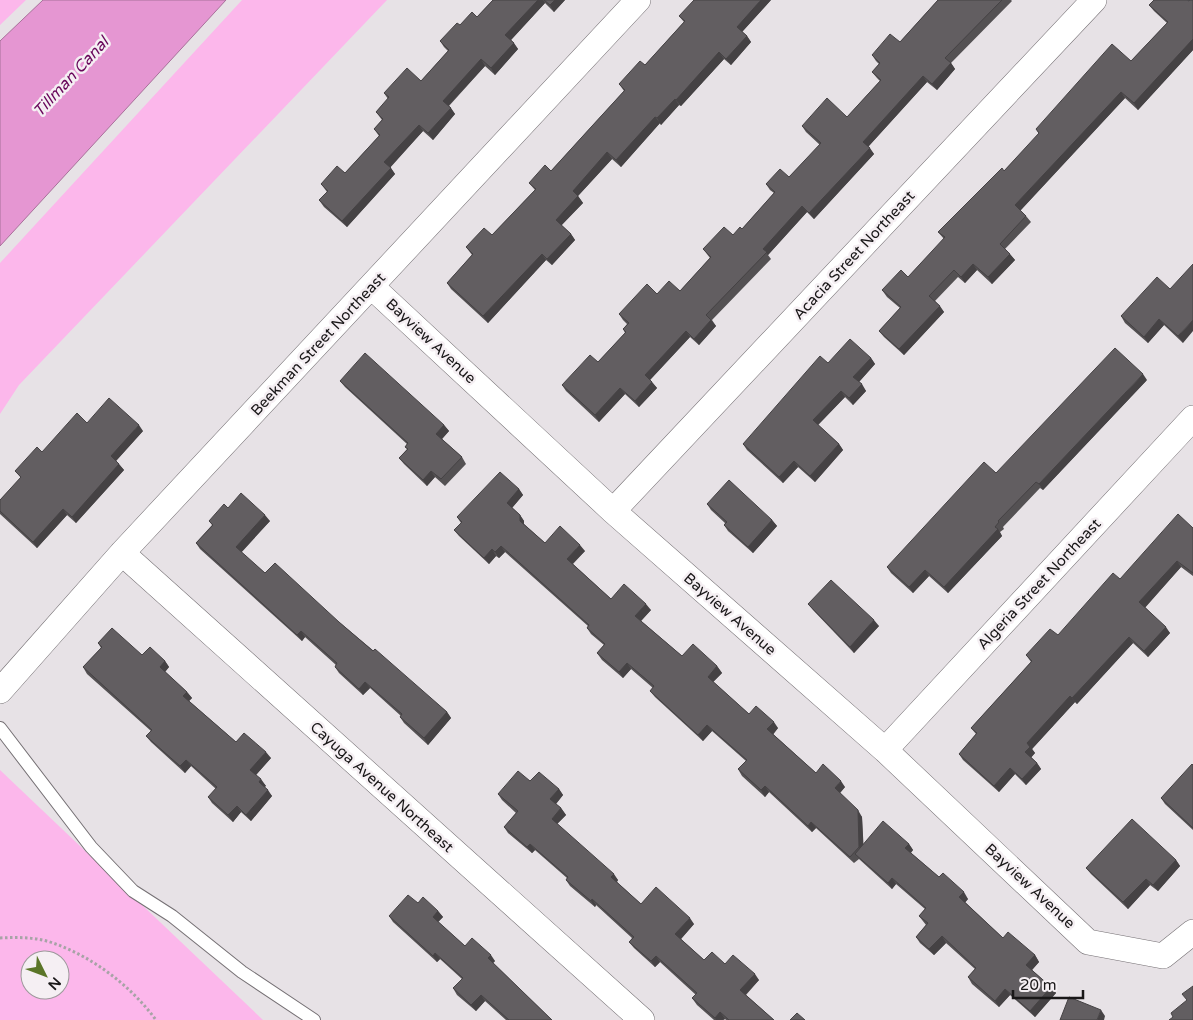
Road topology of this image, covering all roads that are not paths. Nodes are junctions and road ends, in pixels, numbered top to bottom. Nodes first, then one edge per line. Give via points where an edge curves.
1 (638, 0) edge
2 (1094, 0) edge
3 (372, 287) junction
4 (1193, 418) edge
5 (613, 511) junction
6 (122, 553) junction
7 (0, 691) edge
8 (0, 728) edge
9 (885, 750) junction
10 (1193, 932) edge
11 (314, 1020) edge
12 (642, 1020) edge

1 - 3 street, Beekman Street Northeast
2 - 5 street, Acacia Street Northeast
3 - 5 street, Bayview Avenue
3 - 6 street, Beekman Street Northeast
4 - 9 street, Algeria Street Northeast
5 - 9 street, Bayview Avenue
6 - 7 street, Beekman Street Northeast
6 - 12 street, Cayuga Avenue Northeast
8 - 11 lane via 92,846 133,891 172,916 242,972
9 - 10 street, Bayview Avenue via 1088,942 1163,956

